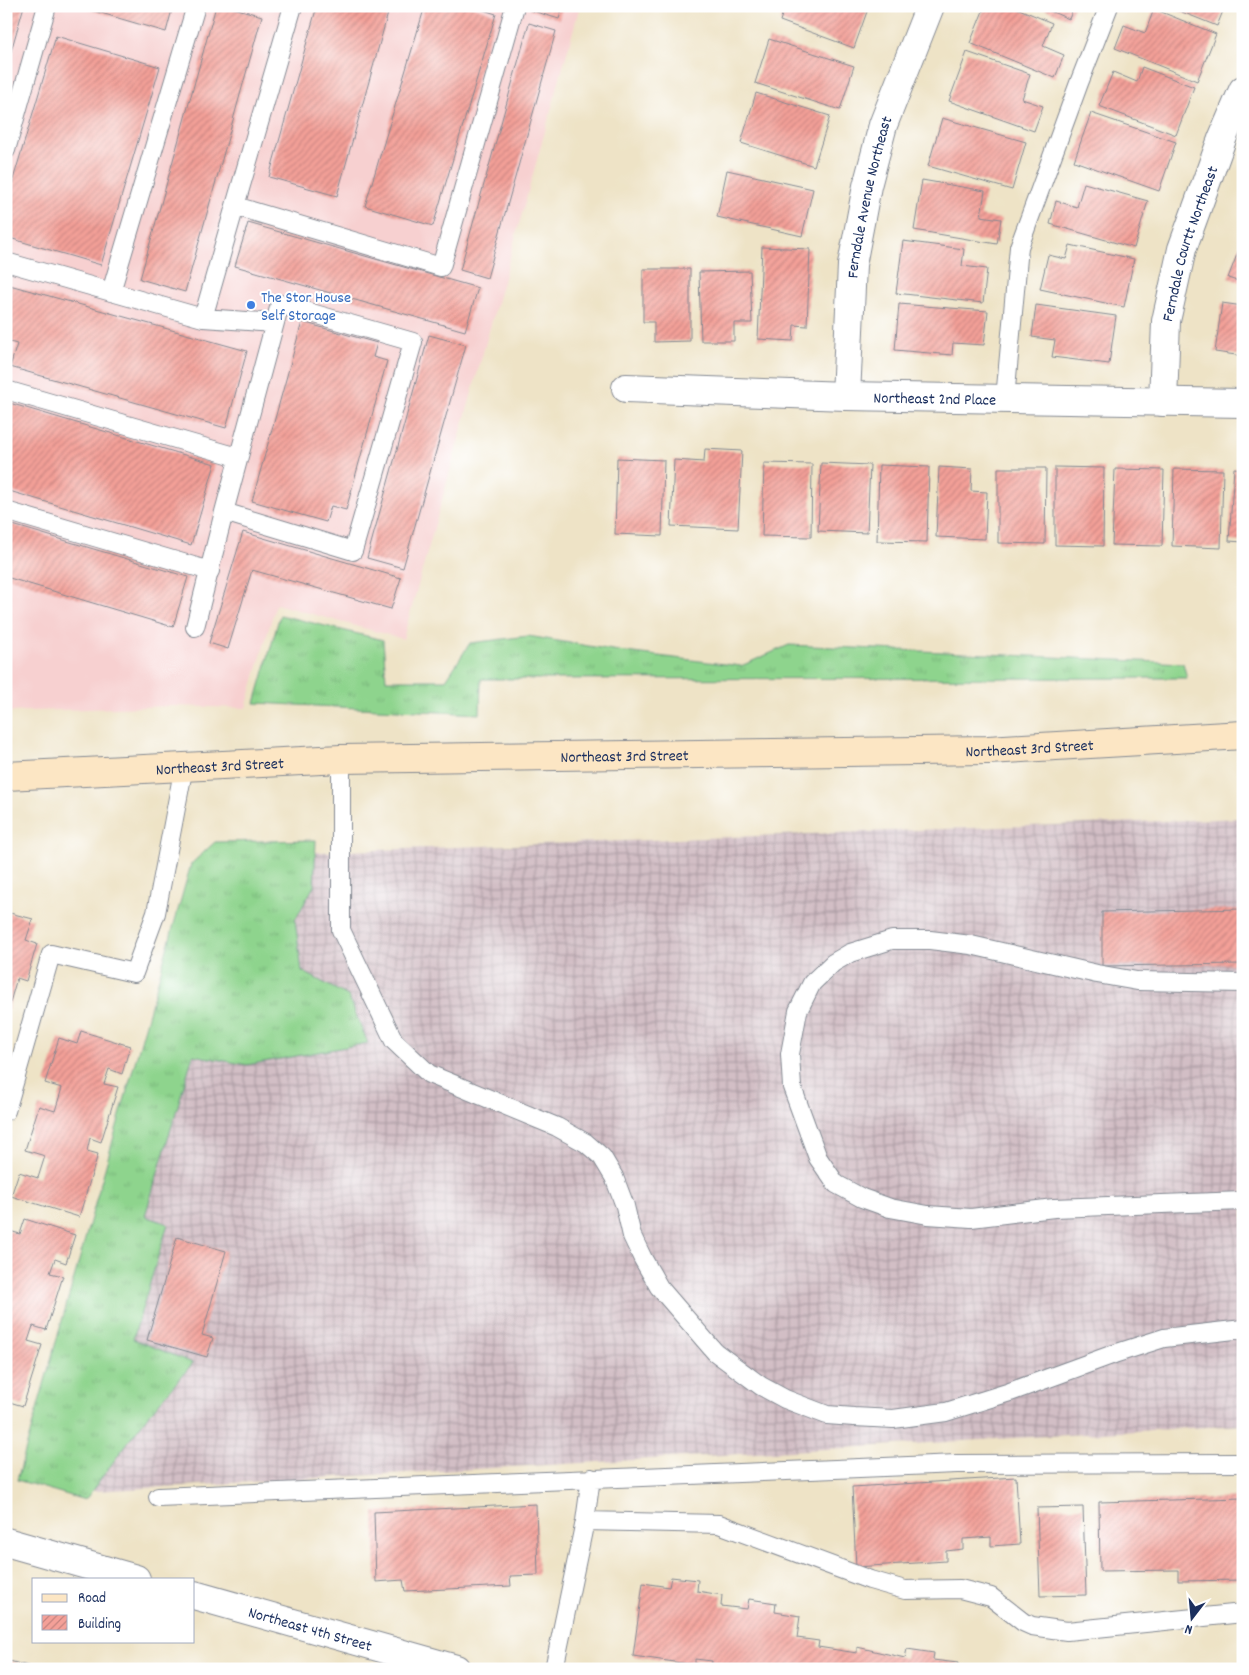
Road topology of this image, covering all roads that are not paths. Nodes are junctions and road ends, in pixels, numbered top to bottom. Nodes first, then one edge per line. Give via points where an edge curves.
1 (48, 6) edge
2 (196, 6) edge
3 (293, 6) edge
4 (515, 6) edge
5 (930, 6) edge
6 (1109, 6) edge
7 (1243, 90) edge
8 (6, 150) edge
9 (235, 206) junction
10 (6, 262) edge
11 (111, 292) junction
12 (203, 318) junction
13 (275, 323) junction
14 (626, 388) dead end
15 (6, 390) edge
16 (846, 396) junction
17 (1005, 399) junction
18 (1164, 402) junction
19 (1243, 403) edge
20 (238, 457) junction
21 (6, 511) edge
22 (224, 512) junction
23 (210, 571) junction
24 (195, 627) dead end
25 (1243, 735) edge
26 (341, 759) junction
27 (184, 766) junction
28 (6, 776) edge
29 (1243, 983) edge
30 (6, 1111) edge
31 (1243, 1202) edge
32 (1243, 1329) edge
33 (1243, 1463) edge
34 (591, 1478) junction
35 (158, 1497) dead end
36 (584, 1520) junction
37 (6, 1542) edge
38 (132, 1578) edge
39 (195, 1595) edge
40 (1243, 1613) edge
41 (456, 1669) edge
42 (554, 1669) edge

1 - 8 lane
2 - 11 lane
3 - 9 lane
4 - 9 lane via 441,267
5 - 16 street, Ferndale Avenue Northeast via 883,125 867,186 852,265
6 - 17 lane via 1020,247
7 - 18 street, Ferndale Courtt Northeast via 1182,250 1166,321
9 - 12 lane
10 - 11 lane
11 - 12 lane
12 - 13 lane
13 - 20 lane
13 - 22 lane via 280,304 413,342 353,551
14 - 16 street, Northeast 2nd Place
15 - 20 lane
16 - 17 street, Northeast 2nd Place
17 - 18 street, Northeast 2nd Place
18 - 19 street, Northeast 2nd Place
20 - 22 lane
21 - 23 lane
22 - 23 lane
23 - 24 lane
25 - 26 main road, Northeast 3rd Street via 988,750
26 - 27 main road, Northeast 3rd Street
26 - 32 lane via 341,930 394,1041 429,1074 557,1127 586,1143 602,1157 614,1177 632,1236 659,1287 715,1352 761,1386 827,1414 902,1418 946,1412 1164,1338
27 - 28 main road, Northeast 3rd Street
27 - 30 lane via 156,914 134,974 51,954
29 - 31 lane via 1137,981 971,946 930,940 892,940 850,953 812,982 798,1011 790,1054 792,1088 818,1158 836,1184 890,1208 971,1218 1054,1208
33 - 34 lane via 956,1464
34 - 35 lane
34 - 36 lane
36 - 40 lane via 719,1524 905,1590 960,1588 991,1598 1032,1626 1067,1631
36 - 42 lane
37 - 38 street
39 - 41 street, Northeast 4th Street

